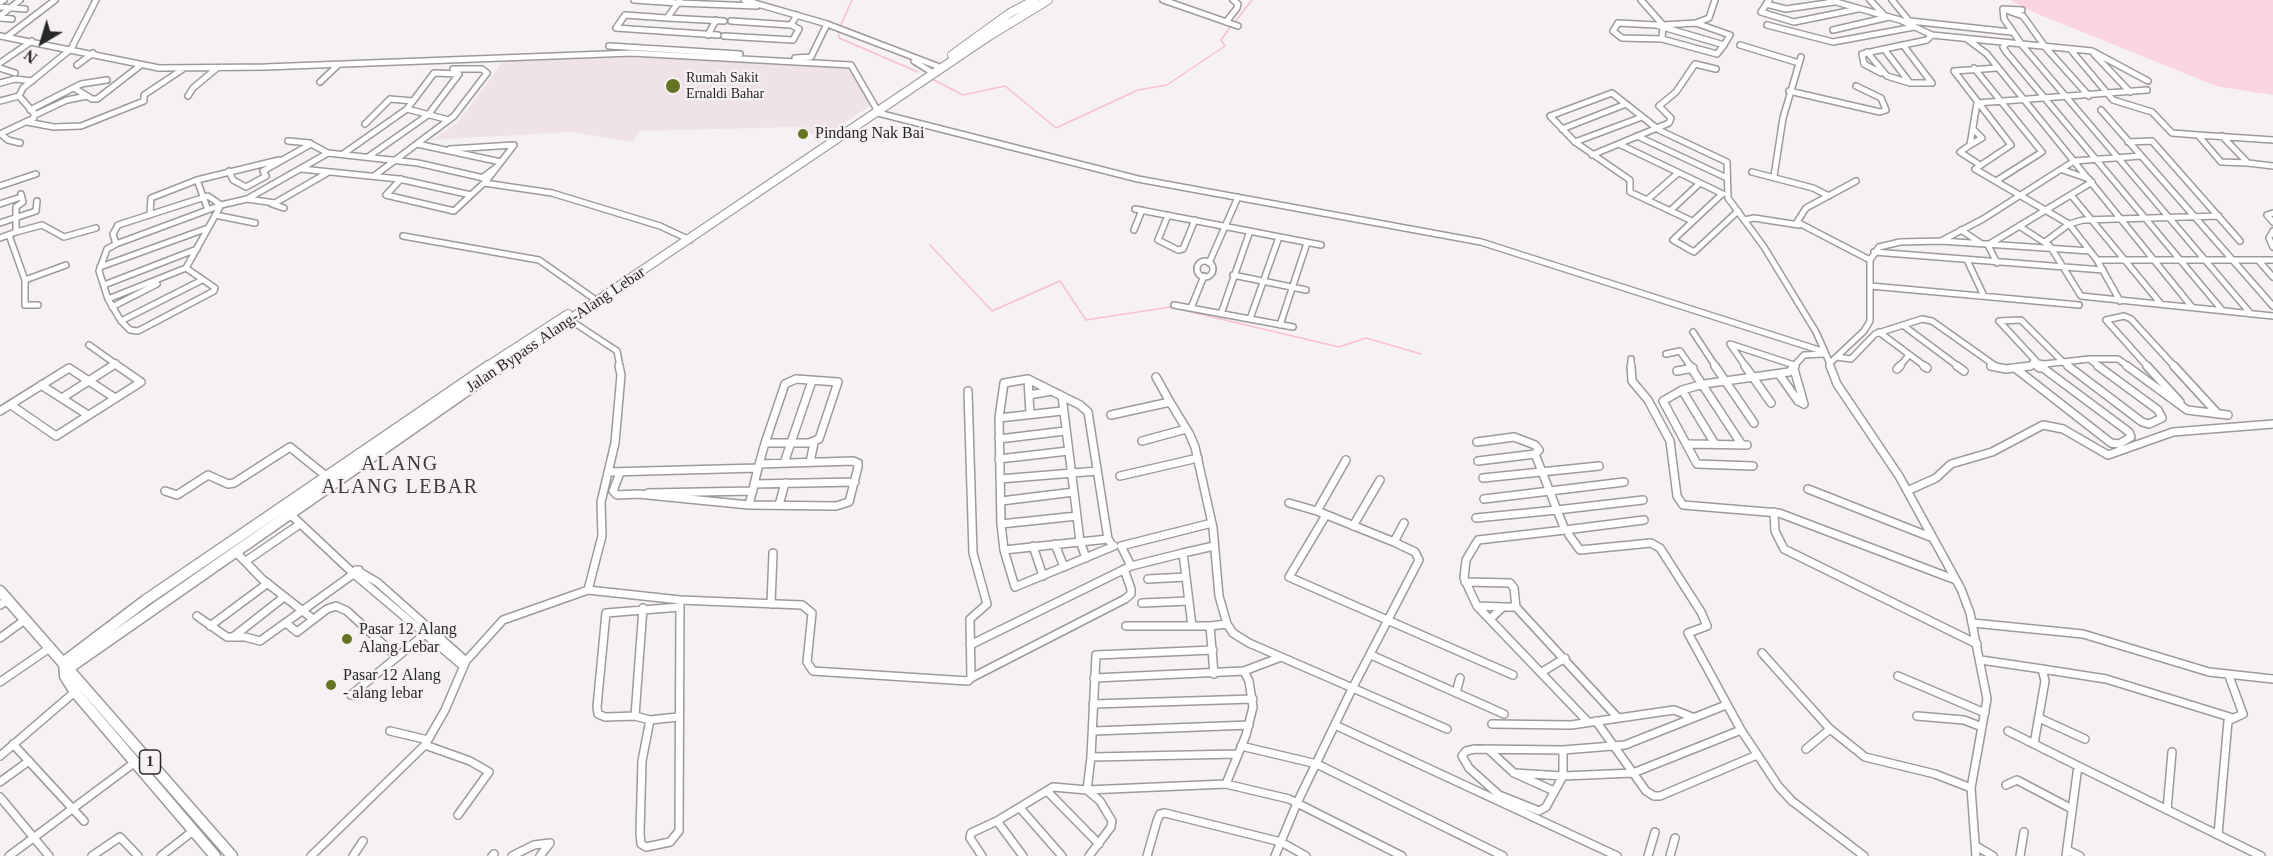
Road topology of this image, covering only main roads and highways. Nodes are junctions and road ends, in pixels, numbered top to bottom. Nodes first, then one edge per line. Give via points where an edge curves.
1 (1035, 0) edge
2 (1048, 0) edge
3 (928, 75) junction
4 (687, 238) junction
5 (0, 591) edge
6 (4, 602) edge
7 (126, 615) junction
8 (53, 650) junction
9 (66, 665) junction
10 (80, 689) junction
11 (215, 856) edge
12 (232, 856) edge

1 - 3 highway, Jalan Bypass Alang-Alang Lebar via 1011,13
2 - 3 highway, Jalan Bypass Alang-Alang Lebar
3 - 4 highway, Jalan Bypass Alang-Alang Lebar
4 - 7 highway, Jalan Bypass Alang-Alang Lebar via 326,476
4 - 9 highway, Jalan Bypass Alang-Alang Lebar
5 - 6 highway, 1
6 - 8 highway, 1 via 26,619
7 - 8 highway via 72,649
7 - 9 highway, Jalan Bypass Alang-Alang Lebar
8 - 9 highway, 1
9 - 10 highway, 1
10 - 11 highway, 1 via 134,763
10 - 12 highway, 1

